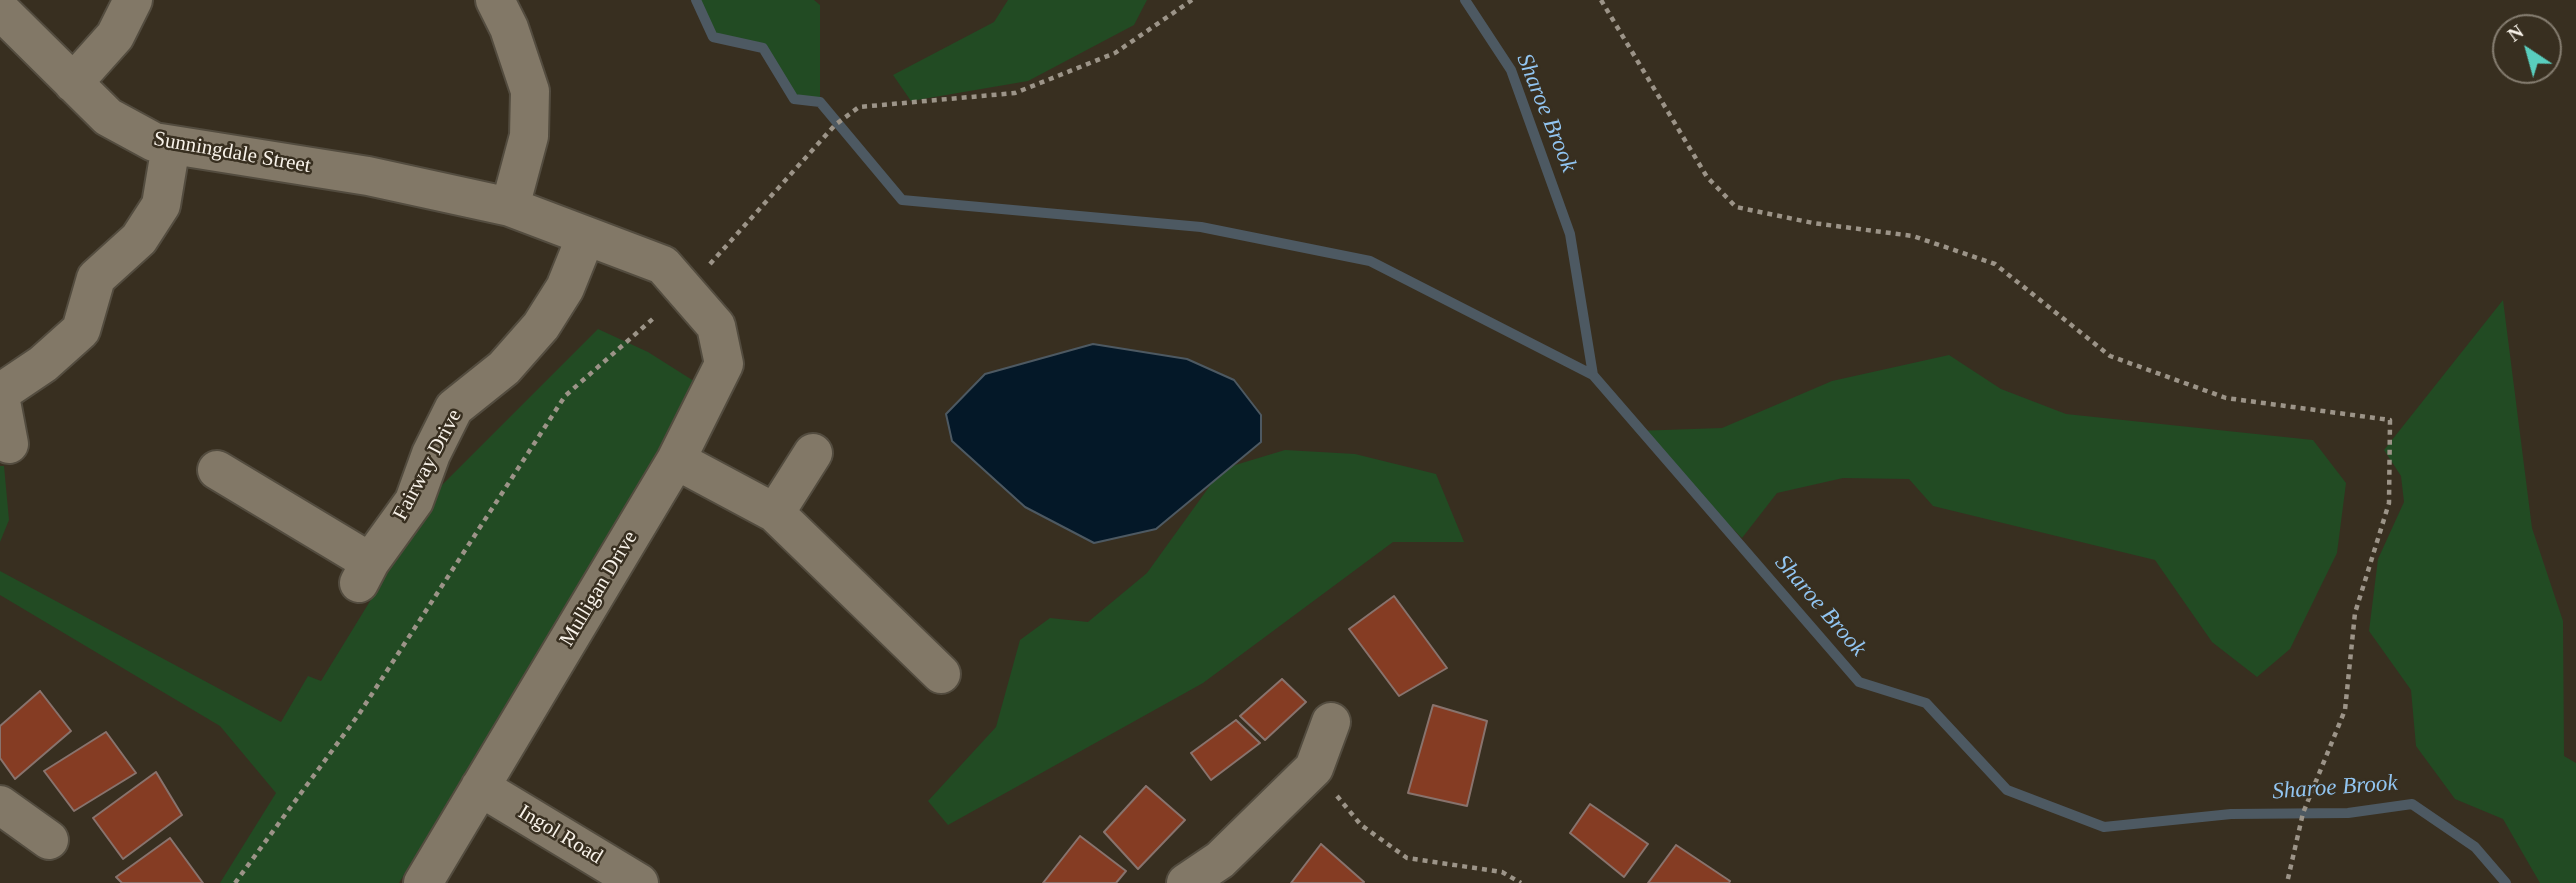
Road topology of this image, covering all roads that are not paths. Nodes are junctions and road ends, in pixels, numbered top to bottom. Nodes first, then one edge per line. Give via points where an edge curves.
1 (133, 0) edge
2 (495, 0) edge
3 (0, 9) edge
4 (73, 83) junction
5 (171, 145) junction
6 (510, 206) junction
7 (586, 236) junction
8 (684, 291) joint
9 (0, 395) edge
10 (9, 444) dead end
11 (813, 453) dead end
12 (676, 460) junction
13 (217, 470) dead end
14 (775, 513) junction
15 (941, 674) dead end
16 (1331, 722) dead end
17 (480, 787) junction
18 (0, 805) edge
19 (49, 840) dead end
20 (423, 883) edge
21 (639, 883) edge
22 (1186, 883) edge

1 - 4 street via 115,36
2 - 6 street via 530,91 529,136
3 - 4 street, Sunningdale Street
4 - 5 street, Sunningdale Street via 108,117 154,142
5 - 6 street, Sunningdale Street via 368,176
5 - 9 street via 161,205 139,239 96,278 82,330
6 - 7 street, Sunningdale Street
7 - 8 street, Sunningdale Street via 663,265
7 - 13 street, Fairway Drive via 565,289 541,326 504,368 454,408 414,501 365,572
8 - 12 street, Mulligan Drive via 716,326 724,364
9 - 10 street
11 - 14 street
12 - 14 street
12 - 17 street, Mulligan Drive
14 - 15 street
16 - 22 street via 1314,768 1220,860
17 - 20 street, Mulligan Drive
17 - 21 street, Ingol Road
18 - 19 street

